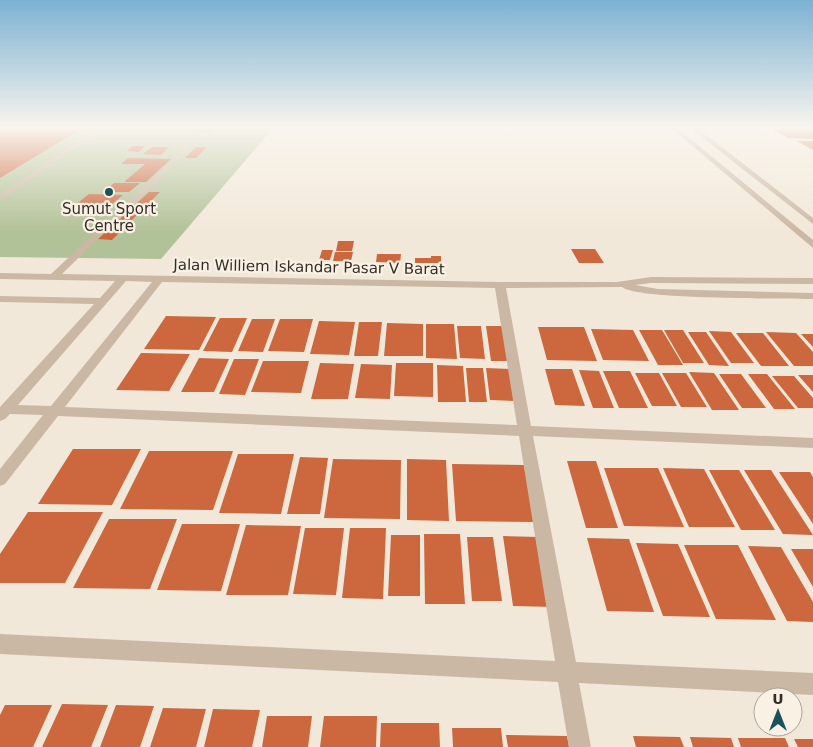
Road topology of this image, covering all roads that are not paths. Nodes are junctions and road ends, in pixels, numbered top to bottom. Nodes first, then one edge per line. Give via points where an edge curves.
1 (52, 162) edge
2 (173, 162) edge
3 (714, 162) edge
4 (737, 162) edge
5 (717, 164) junction
6 (740, 164) junction
7 (0, 198) edge
8 (813, 222) edge
9 (813, 245) edge
10 (0, 276) edge
11 (53, 277) junction
12 (123, 278) junction
13 (159, 279) junction
14 (813, 281) edge
15 (500, 285) junction
16 (617, 285) junction
17 (813, 296) edge
18 (0, 299) edge
19 (103, 301) junction
20 (3, 412) edge
21 (54, 412) junction
22 (525, 431) junction
23 (813, 443) edge
24 (0, 480) edge
25 (0, 644) edge
26 (567, 672) junction
27 (813, 684) edge
28 (580, 747) edge

1 - 7 street
2 - 11 street
3 - 5 street
4 - 6 street
5 - 6 street
5 - 9 street
6 - 8 street
10 - 11 street, Jalan Williem Iskandar Pasar V Barat
11 - 12 street, Jalan Williem Iskandar Pasar V Barat
12 - 13 street, Jalan Williem Iskandar Pasar V Barat
12 - 19 street
13 - 15 street, Jalan Williem Iskandar Pasar V Barat
13 - 21 street
14 - 16 street, Jalan Williem Iskandar Pasar V Barat via 651,280
15 - 16 street, Jalan Williem Iskandar Pasar V Barat
15 - 22 street
16 - 17 street, Jalan Williem Iskandar Pasar V Barat via 658,292
18 - 19 street
19 - 20 street
20 - 21 street
21 - 22 street
21 - 24 street
22 - 23 street
22 - 26 street
25 - 26 street
26 - 27 street
26 - 28 street

